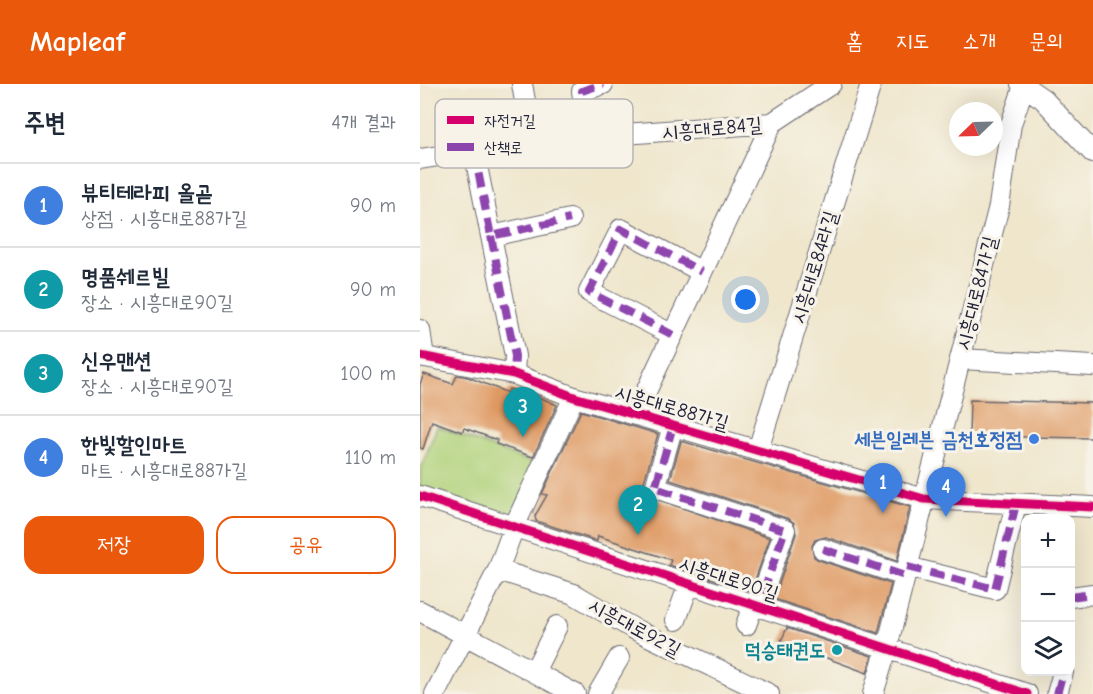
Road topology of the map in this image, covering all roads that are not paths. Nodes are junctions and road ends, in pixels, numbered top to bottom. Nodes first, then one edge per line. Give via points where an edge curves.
1 (522, 84) edge
2 (603, 84) edge
3 (831, 84) edge
4 (871, 84) edge
5 (1024, 85) edge
6 (525, 99) edge
7 (583, 99) edge
8 (772, 123) junction
9 (633, 134) edge
10 (1093, 153) edge
11 (435, 156) edge
12 (420, 159) edge
13 (478, 168) edge
14 (570, 219) dead end
15 (491, 236) junction
16 (702, 272) junction
17 (420, 330) edge
18 (673, 334) junction
19 (422, 356) edge
20 (960, 359) junction
21 (1093, 366) edge
22 (514, 374) junction
23 (574, 397) junction
24 (635, 415) junction
25 (673, 426) junction
26 (758, 450) junction
27 (420, 496) edge
28 (924, 498) junction
29 (1016, 504) junction
30 (1093, 507) edge
31 (514, 527) junction
32 (823, 549) dead end
33 (498, 570) junction
34 (906, 571) junction
35 (689, 584) junction
36 (1093, 594) edge
37 (1075, 596) edge
38 (756, 606) junction
39 (420, 611) edge
40 (676, 620) dead end
41 (746, 625) dead end
42 (557, 626) dead end
43 (465, 635) junction
44 (886, 648) junction
45 (619, 658) dead end
46 (534, 672) junction
47 (1062, 676) edge
48 (435, 694) edge
49 (575, 694) edge
50 (598, 694) edge
51 (768, 694) edge
52 (873, 694) edge
53 (1027, 694) edge
54 (1057, 694) edge

1 - 6 street
2 - 7 street via 582,91
3 - 8 street, 시흥대로84길
4 - 26 street, 시흥대로84라길
5 - 10 street via 1043,99
5 - 20 street, 시흥대로84가길 via 1011,124 999,206
8 - 9 street, 시흥대로84길
8 - 16 street
11 - 12 street, 시흥대로84길
13 - 15 street
14 - 15 street
15 - 22 street via 515,356
16 - 18 street
16 - 18 street via 621,229 589,292
17 - 19 street
18 - 24 street
19 - 22 street, 시흥대로88가길
20 - 21 street
20 - 28 street, 시흥대로84가길
22 - 23 street, 시흥대로88가길
23 - 24 street, 시흥대로88가길
23 - 31 street
24 - 25 street, 시흥대로88가길
25 - 26 street, 시흥대로88가길
25 - 38 street, 시흥대로90길 via 655,488 784,530
26 - 28 street, 시흥대로88가길
27 - 31 street, 시흥대로90길
28 - 29 street, 시흥대로88가길
28 - 34 street
29 - 30 street, 시흥대로88가길
29 - 34 street via 995,589
31 - 33 street
31 - 35 street, 시흥대로90길
32 - 34 street
33 - 43 street
33 - 51 street, 시흥대로92길 via 574,594 634,629
34 - 44 street
35 - 38 street, 시흥대로90길
35 - 40 street, 시흥대로90길
36 - 37 street
38 - 41 street, 시흥대로90길
38 - 44 street, 시흥대로90길
39 - 43 street
42 - 46 street
43 - 46 street
43 - 48 street
44 - 52 street
44 - 53 street, 시흥대로90길
45 - 50 street
46 - 49 street
47 - 54 street

